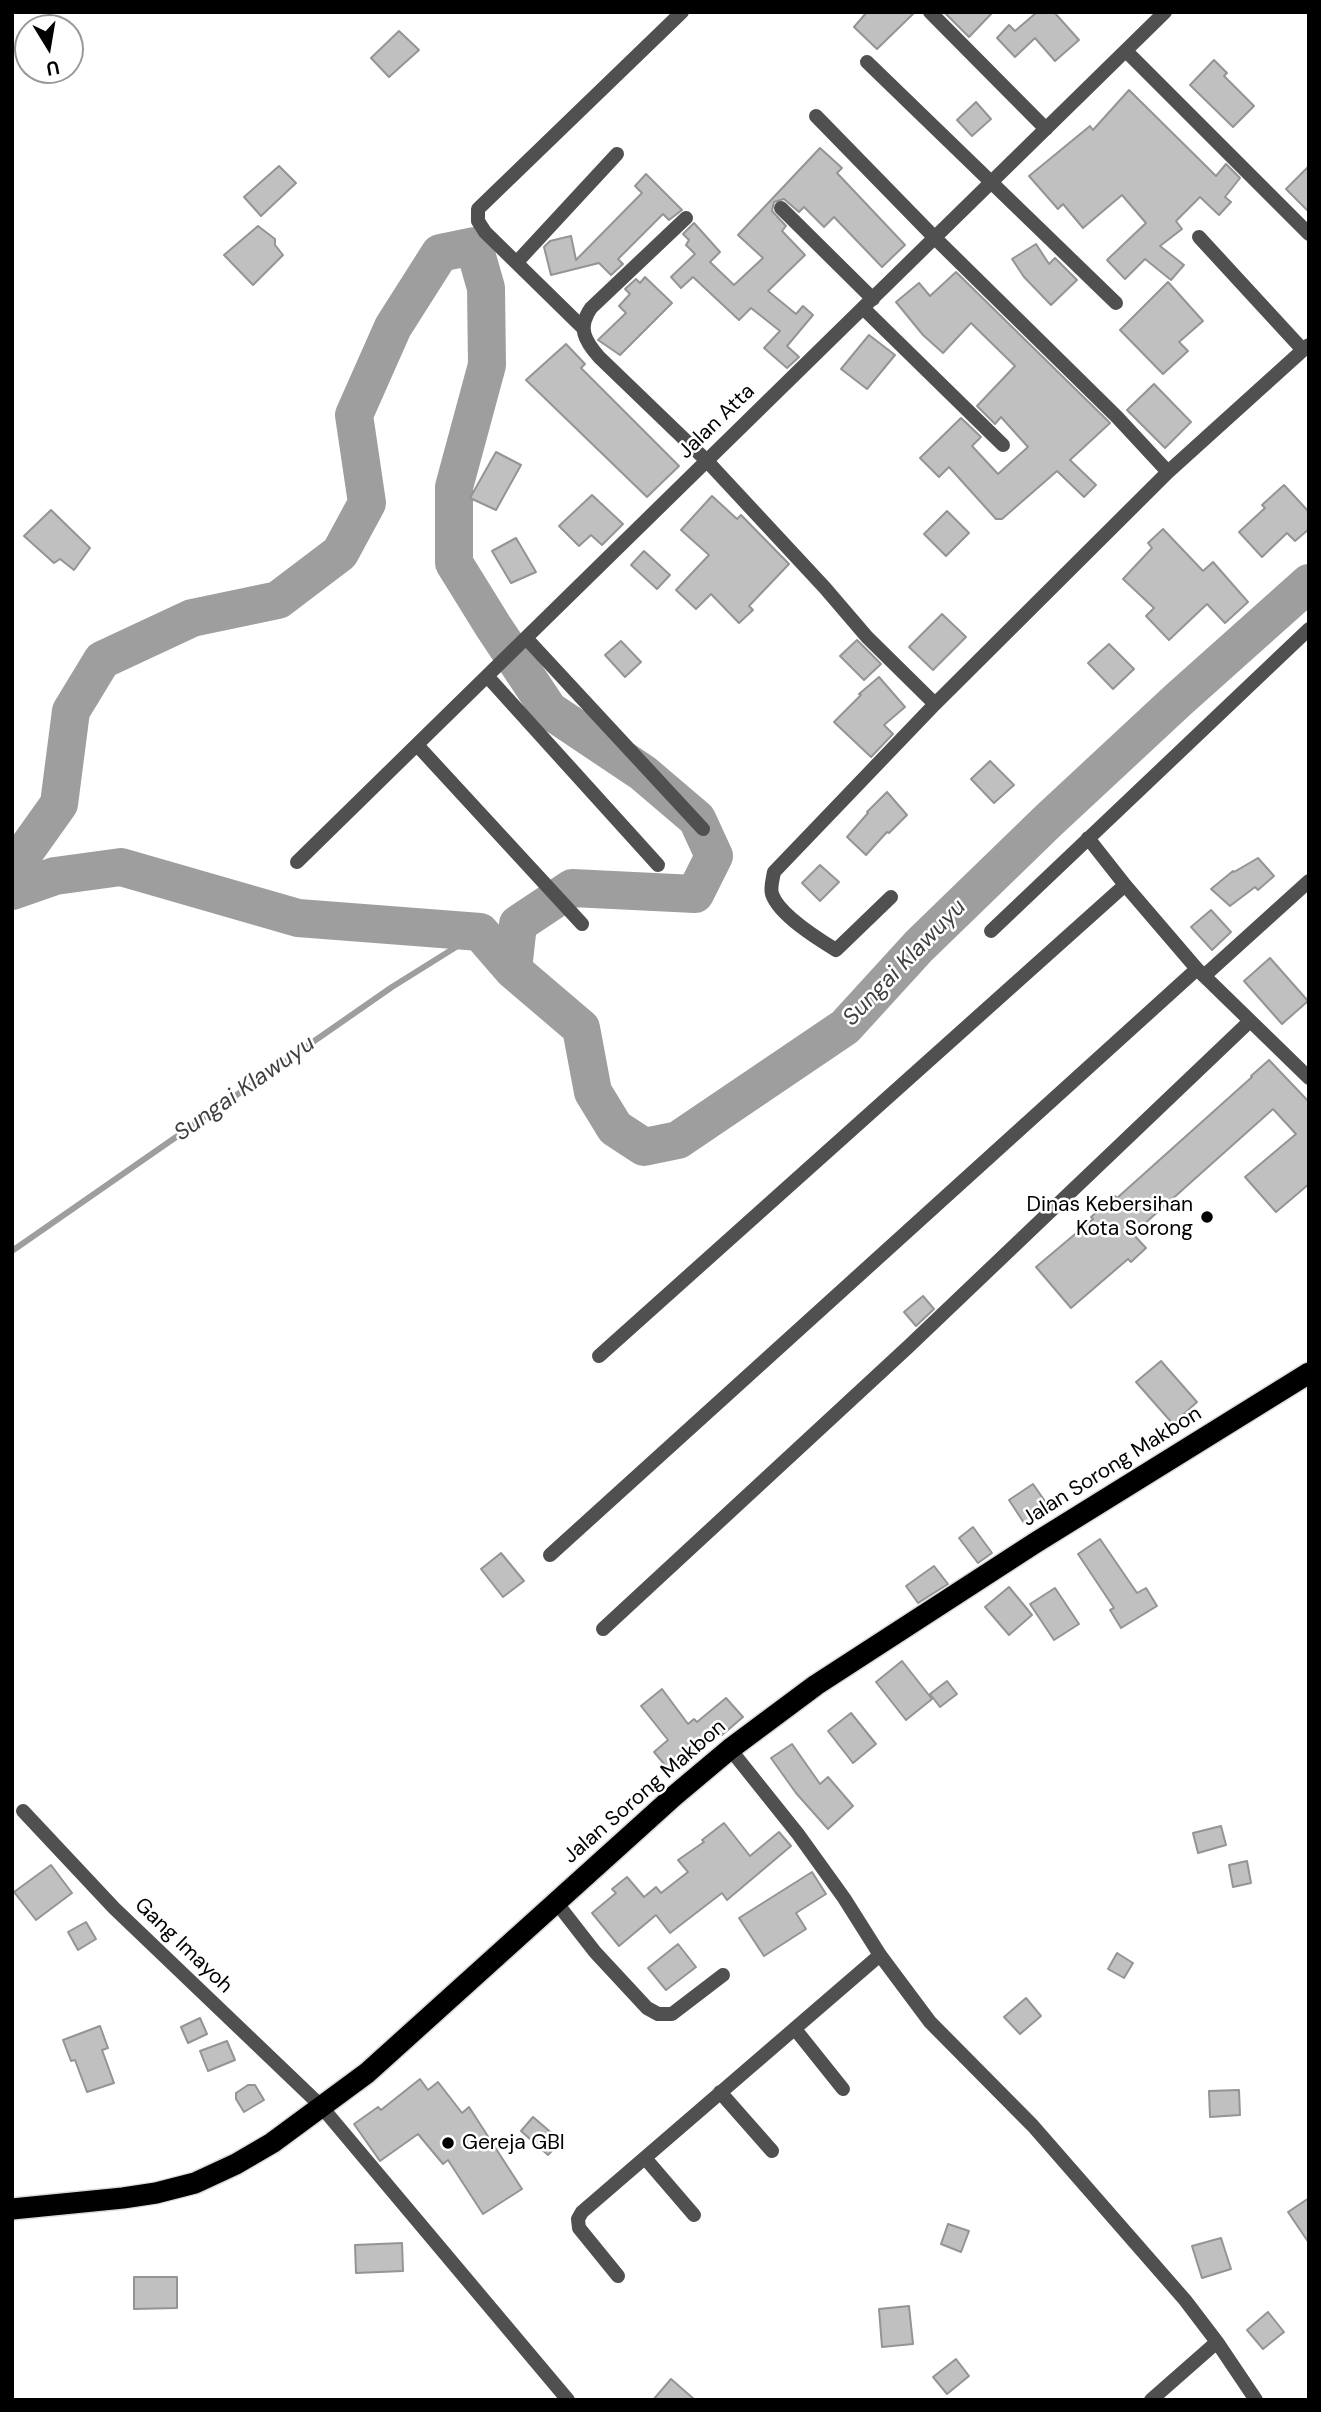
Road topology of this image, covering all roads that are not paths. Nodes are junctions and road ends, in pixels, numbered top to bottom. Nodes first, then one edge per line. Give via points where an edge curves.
1 (682, 12) edge
2 (930, 12) edge
3 (1165, 12) edge
4 (1126, 51) junction
5 (867, 62) dead end
6 (816, 116) dead end
7 (1046, 129) junction
8 (617, 154) dead end
9 (992, 182) junction
10 (782, 208) dead end
11 (686, 218) dead end
12 (1309, 234) edge
13 (1199, 237) dead end
14 (935, 238) junction
15 (517, 262) junction
16 (868, 303) junction
17 (1116, 303) dead end
18 (582, 327) junction
19 (1306, 347) edge
20 (1003, 445) dead end
21 (707, 461) junction
22 (1168, 472) junction
23 (1309, 629) edge
24 (526, 638) junction
25 (487, 676) junction
26 (934, 704) junction
27 (416, 745) junction
28 (703, 829) dead end
29 (1088, 838) junction
30 (297, 862) dead end
31 (658, 865) dead end
32 (1309, 881) edge
33 (1125, 885) junction
34 (891, 897) dead end
35 (582, 925) dead end
36 (991, 931) dead end
37 (1200, 972) junction
38 (1250, 1021) junction
39 (1309, 1078) edge
40 (599, 1356) dead end
41 (1309, 1373) edge
42 (550, 1555) dead end
43 (603, 1629) dead end
44 (730, 1749) junction
45 (23, 1811) dead end
46 (556, 1902) junction
47 (880, 1955) junction
48 (723, 1975) dead end
49 (795, 2029) junction
50 (843, 2089) dead end
51 (720, 2092) junction
52 (320, 2105) junction
53 (772, 2151) dead end
54 (645, 2158) junction
55 (12, 2209) edge
56 (694, 2216) dead end
57 (618, 2276) dead end
58 (1217, 2342) junction
59 (568, 2400) edge
60 (1151, 2400) edge
61 (1256, 2400) edge

1 - 15 street via 478,209 485,232
2 - 7 street
3 - 4 street, Jalan Atta
4 - 7 street, Jalan Atta
4 - 12 street
5 - 9 street
6 - 14 street
7 - 9 street, Jalan Atta
8 - 15 street
9 - 14 street, Jalan Atta
9 - 17 street
10 - 16 street
11 - 18 street via 591,309
13 - 19 street
14 - 16 street, Jalan Atta
14 - 22 street
15 - 18 street
16 - 20 street
16 - 21 street, Jalan Atta
18 - 21 street via 599,357
19 - 22 street
21 - 24 street, Jalan Atta
21 - 26 street
22 - 26 street
23 - 29 street
24 - 25 street, Jalan Atta
24 - 28 street
25 - 27 street, Jalan Atta
25 - 31 street
26 - 34 street via 774,872 771,892 779,906 836,950
27 - 30 street, Jalan Atta
27 - 35 street
29 - 33 street
29 - 36 street
32 - 37 street
33 - 37 street
33 - 40 street
37 - 38 street
37 - 42 street
38 - 39 street
38 - 43 street
41 - 44 highway, Jalan Sorong Makbon via 816,1685
44 - 46 highway, Jalan Sorong Makbon
44 - 47 street via 798,1834
45 - 52 street, Gang Imayoh via 114,1908
46 - 48 street via 595,1952 657,2014 672,2014
46 - 52 highway, Jalan Sorong Makbon via 393,2051
47 - 49 street
47 - 58 street via 930,2022 1078,2176
49 - 50 street
49 - 51 street
51 - 53 street
51 - 54 street
52 - 55 highway, Jalan Sorong Makbon via 272,2143 195,2183 123,2198
52 - 59 street, Gang Imayoh
54 - 56 street
54 - 57 street via 578,2219 582,2233
58 - 60 street
58 - 61 street

